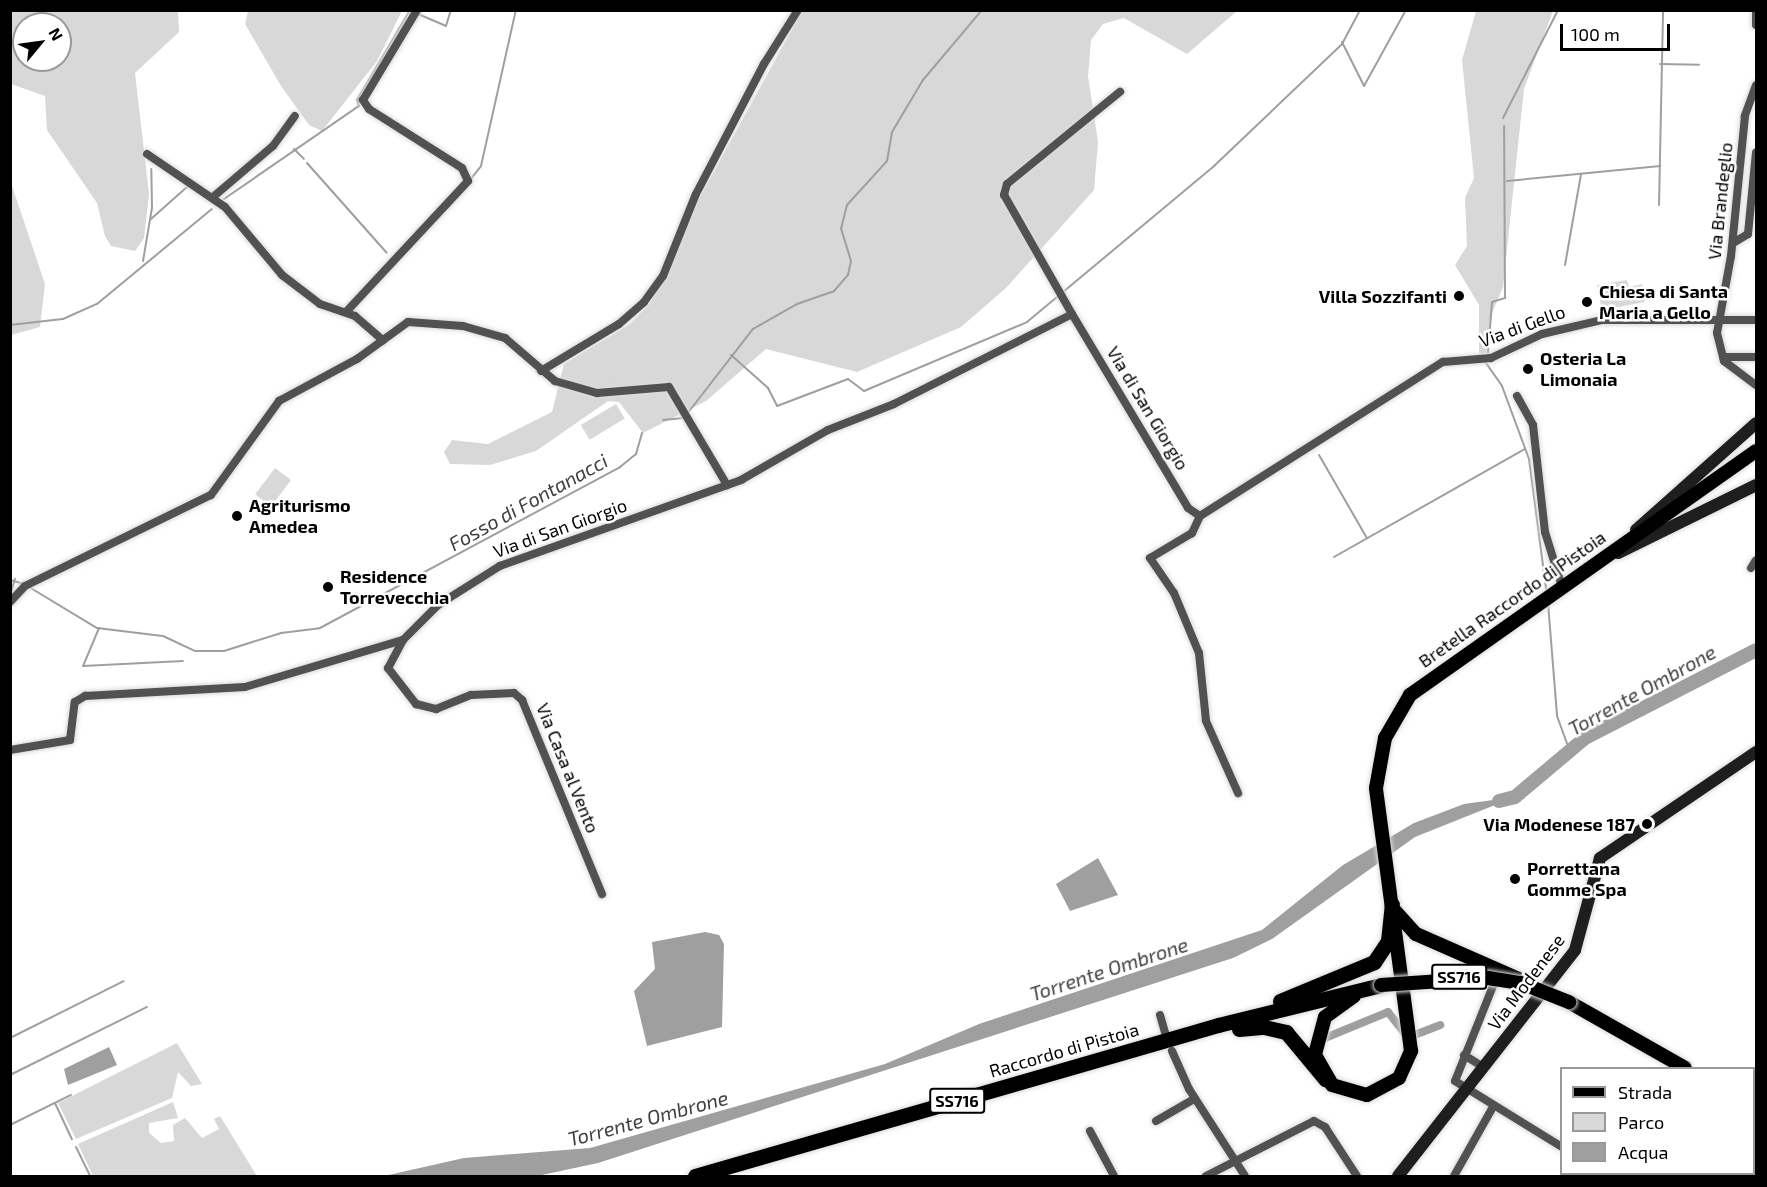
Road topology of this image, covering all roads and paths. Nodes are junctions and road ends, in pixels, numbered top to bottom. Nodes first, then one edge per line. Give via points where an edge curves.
1 (798, 10) edge
2 (1756, 10) edge
3 (415, 13) edge
4 (1756, 25) edge
5 (1756, 85) edge
6 (1120, 92) dead end
7 (295, 116) dead end
8 (1756, 153) edge
9 (147, 154) dead end
10 (213, 197) junction
11 (1732, 243) junction
12 (346, 312) junction
13 (1072, 314) junction
14 (1718, 320) junction
15 (1756, 320) edge
16 (382, 340) junction
17 (1723, 357) junction
18 (1756, 357) edge
19 (541, 371) junction
20 (1753, 379) edge
21 (1756, 385) edge
22 (1517, 396) dead end
23 (1756, 423) edge
24 (1756, 451) edge
25 (1756, 484) edge
26 (727, 485) junction
27 (1200, 516) junction
28 (1627, 541) junction
29 (1603, 558) junction
30 (1562, 587) junction
31 (10, 602) edge
32 (403, 640) junction
33 (10, 750) edge
34 (1756, 752) edge
35 (1238, 793) dead end
36 (602, 894) dead end
37 (1392, 904) junction
38 (1381, 985) junction
39 (1492, 986) dead end
40 (1536, 988) junction
41 (1160, 1015) dead end
42 (1223, 1028) junction
43 (1166, 1036) dead end
44 (1172, 1051) dead end
45 (1464, 1055) junction
46 (1483, 1067) junction
47 (1683, 1067) edge
48 (1326, 1080) junction
49 (1466, 1090) junction
50 (1194, 1099) junction
51 (1494, 1105) junction
52 (1156, 1121) dead end
53 (1090, 1131) dead end
54 (1560, 1146) edge
55 (1237, 1160) junction
56 (1605, 1175) edge
57 (695, 1176) edge
58 (720, 1176) edge
59 (1114, 1176) edge
60 (1206, 1176) edge
61 (1245, 1176) edge
62 (1357, 1176) edge
63 (1398, 1176) edge
64 (1454, 1176) edge
65 (1594, 1176) edge

1 - 19 street via 758,74 696,194 663,276 644,302 619,324
2 - 4 street
3 - 12 street via 366,89 364,103 462,168 468,178
5 - 11 street, Via Brandeglio via 1745,116
6 - 13 street, Via di San Giorgio via 1006,184 1004,195
7 - 10 street via 273,146
8 - 11 street via 1748,234
9 - 10 street
10 - 12 street via 277,271 320,304
11 - 14 street, Via Brandeglio
12 - 16 street
13 - 26 street, Via di San Giorgio via 894,404 837,425
13 - 27 street, Via di San Giorgio via 1188,507
14 - 15 street, Via di Gello
14 - 17 street, Via Brandeglio
14 - 27 street, Via di Gello via 1571,324 1491,358 1443,362
16 - 19 street via 410,322 463,326 517,344
16 - 31 street via 279,400 211,495 25,586
17 - 18 street
17 - 20 street
19 - 26 street via 597,393 669,387
20 - 21 street
22 - 30 street via 1533,425 1545,532
23 - 28 street
24 - 28 main road, Bretella Raccordo di Pistoia
25 - 29 street
26 - 32 street, Via di San Giorgio via 500,566 438,605
27 - 35 street, Via di Gello via 1192,533 1150,558 1177,599 1199,653 1206,721
28 - 29 main road, Bretella Raccordo di Pistoia
29 - 30 main road, Bretella Raccordo di Pistoia
30 - 37 main road, Bretella Raccordo di Pistoia via 1410,695 1380,752 1378,812
32 - 33 street, Via di San Giorgio via 245,687 82,697 74,704 70,740
32 - 36 street, Via Casa al Vento via 388,668 416,704 436,709 471,696 514,693 522,700
34 - 46 street, Via Modenese via 1600,858 1578,946
37 - 40 main road, bridge via 1407,927
37 - 42 highway via 1388,941 1368,966
37 - 48 main road, Bretella Raccordo di Pistoia via 1410,1059 1395,1083 1372,1094 1349,1094
38 - 40 main road, Raccordo di Pistoia / SS716, bridge via 1476,977
38 - 42 highway, Raccordo di Pistoia / SS716
38 - 48 main road via 1338,1004 1321,1024 1314,1049
39 - 45 street
40 - 47 main road, Raccordo di Pistoia / SS716, bridge via 1569,1002
41 - 43 street
42 - 48 highway via 1264,1026 1286,1032
42 - 57 highway, Raccordo di Pistoia / SS716
42 - 58 highway, Raccordo di Pistoia / SS716
44 - 50 street
45 - 46 street
45 - 49 street via 1455,1079
46 - 49 street, Via Modenese
49 - 51 street
49 - 63 street, Via Modenese
50 - 52 street
50 - 55 street
51 - 54 street
51 - 64 street
53 - 59 street
55 - 60 street
55 - 61 street
55 - 62 street via 1314,1121 1324,1126
56 - 65 street

